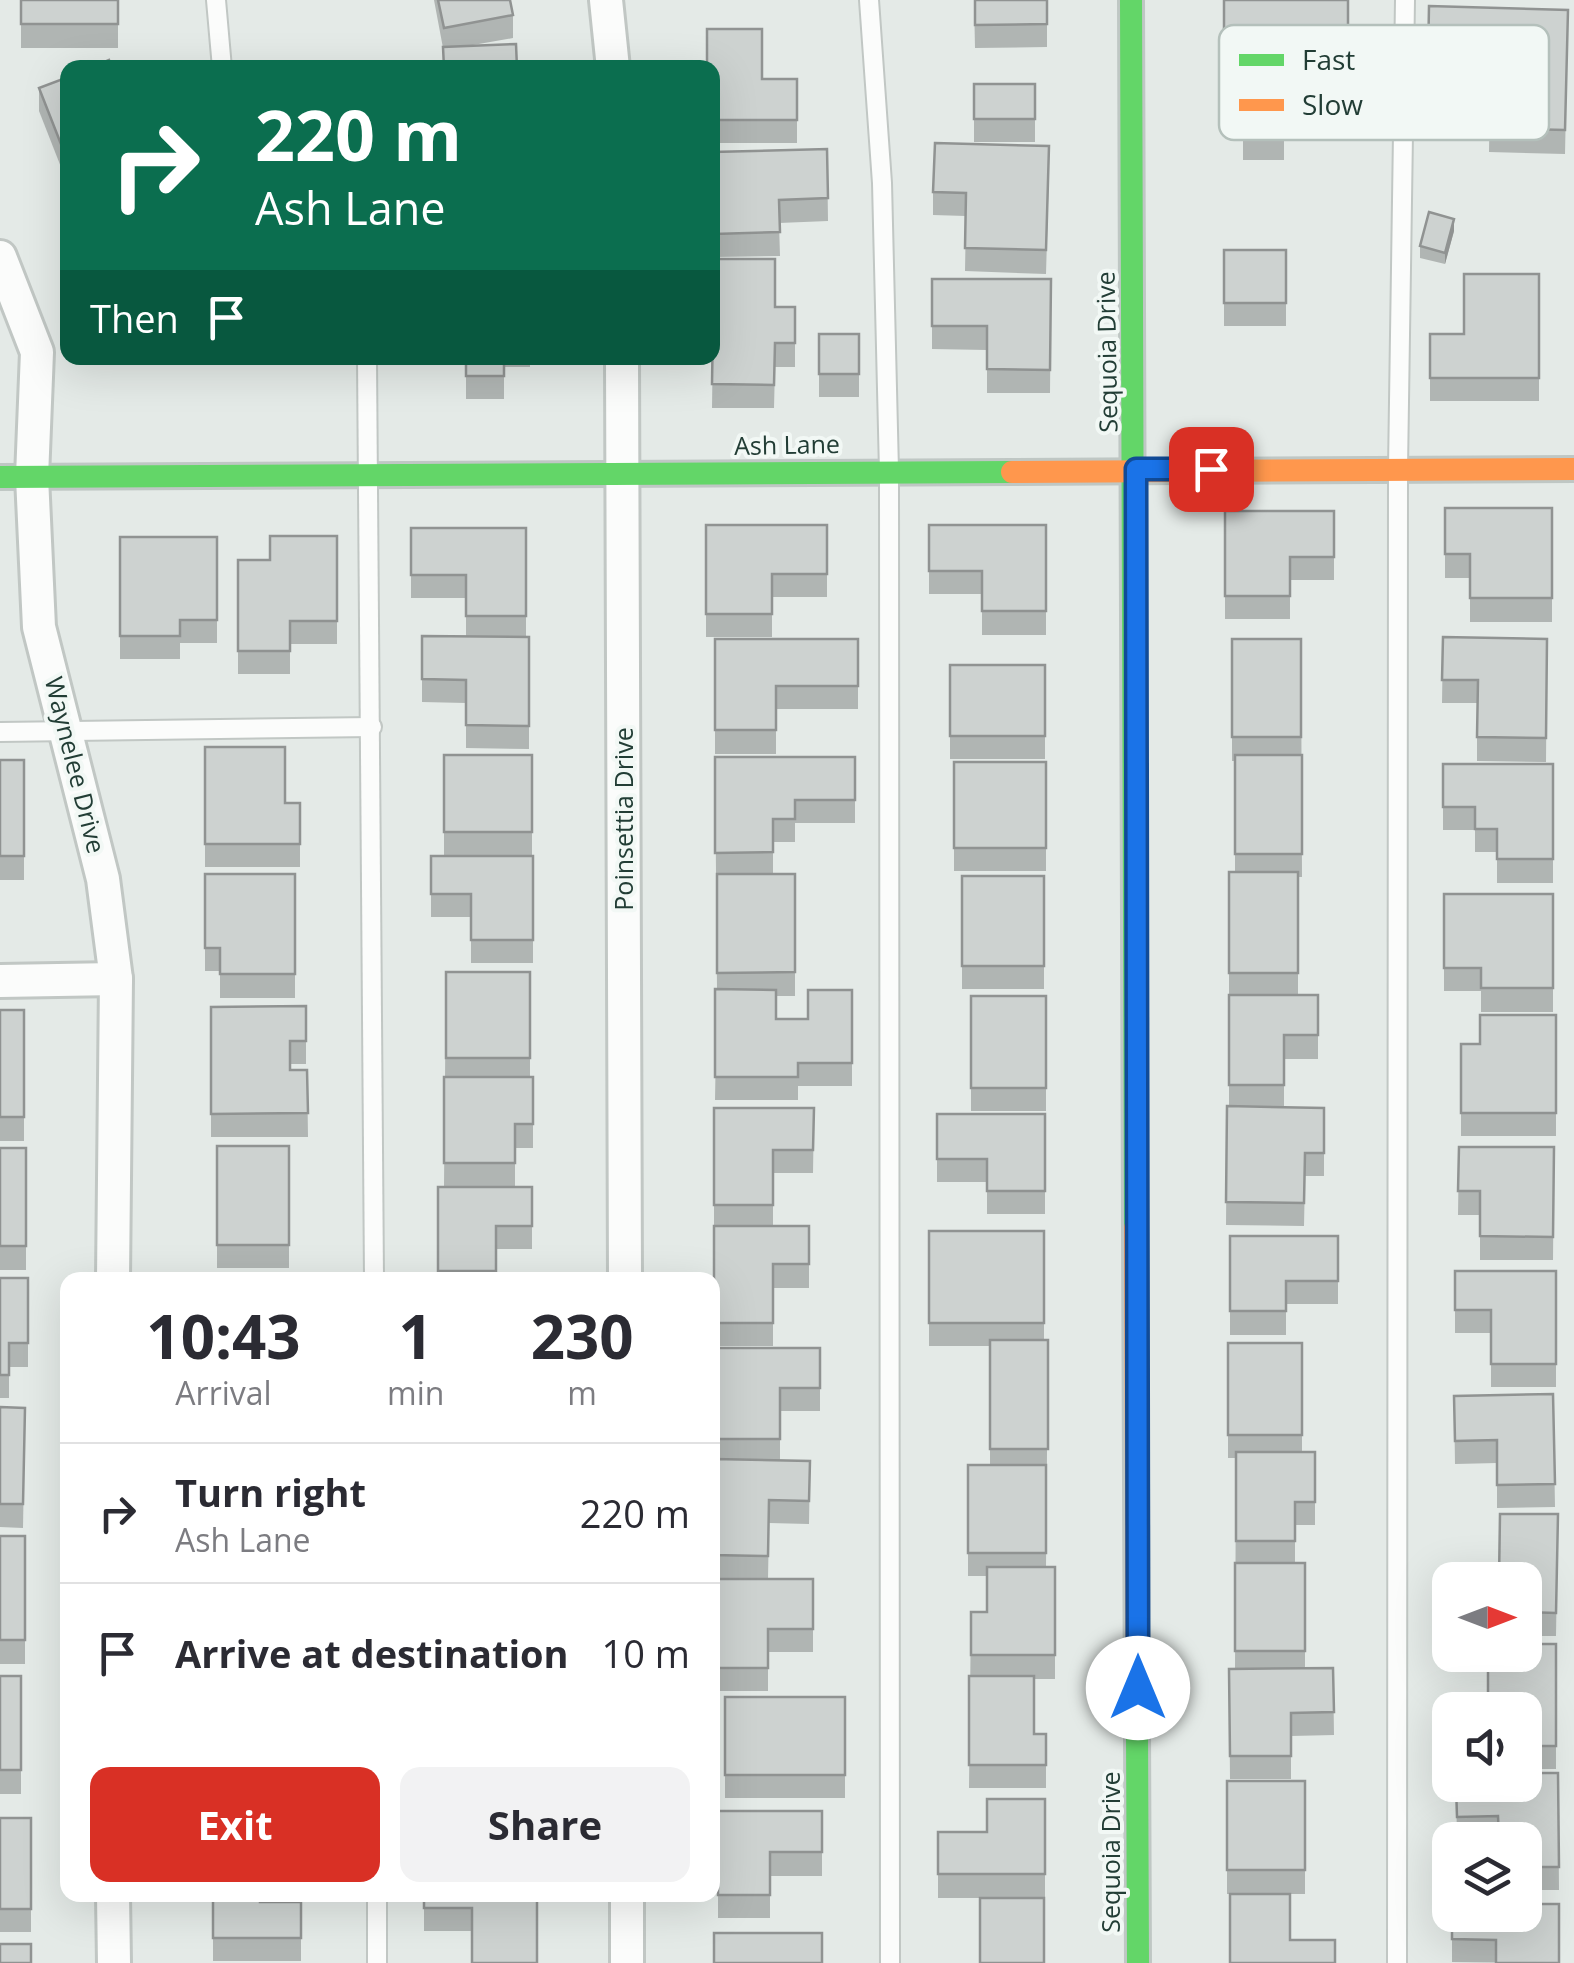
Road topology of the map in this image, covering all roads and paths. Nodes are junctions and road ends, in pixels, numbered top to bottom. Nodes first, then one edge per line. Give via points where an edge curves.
1 (216, 0) edge
2 (606, 0) edge
3 (869, 0) edge
4 (1131, 0) edge
5 (1404, 0) edge
6 (1404, 25) edge
7 (221, 60) edge
8 (612, 60) edge
9 (1402, 140) edge
10 (0, 257) edge
11 (367, 365) edge
12 (622, 365) edge
13 (1136, 469) junction
14 (1398, 469) junction
15 (1574, 469) edge
16 (889, 471) junction
17 (623, 474) junction
18 (370, 475) junction
19 (16, 477) edge
20 (372, 727) junction
21 (68, 730) junction
22 (0, 732) edge
23 (116, 980) junction
24 (0, 981) edge
25 (112, 1272) edge
26 (374, 1272) edge
27 (625, 1272) edge
28 (113, 1902) edge
29 (377, 1902) edge
30 (627, 1902) edge
31 (114, 1963) edge
32 (378, 1963) edge
33 (627, 1963) edge
34 (890, 1963) edge
35 (1138, 1963) edge
36 (1397, 1963) edge

1 - 7 lane
2 - 8 street
3 - 16 lane via 882,183
4 - 13 street, Sequoia Drive
5 - 6 lane
9 - 14 lane
10 - 19 street, Waynelee Drive via 38,352
11 - 18 lane
12 - 17 street, Poinsettia Drive
13 - 14 street, Ash Lane
13 - 16 street, Ash Lane
13 - 35 street, Sequoia Drive
14 - 15 street, Ash Lane
14 - 36 lane
16 - 17 street, Ash Lane
16 - 34 lane
17 - 18 street, Ash Lane
17 - 27 street, Poinsettia Drive
18 - 19 street, Ash Lane
18 - 20 lane
19 - 21 street, Waynelee Drive via 39,627
20 - 21 lane
20 - 26 lane
21 - 22 lane
21 - 23 street, Waynelee Drive via 103,879
23 - 24 street
23 - 25 street, Waynelee Drive
28 - 31 street
29 - 32 lane
30 - 33 street

